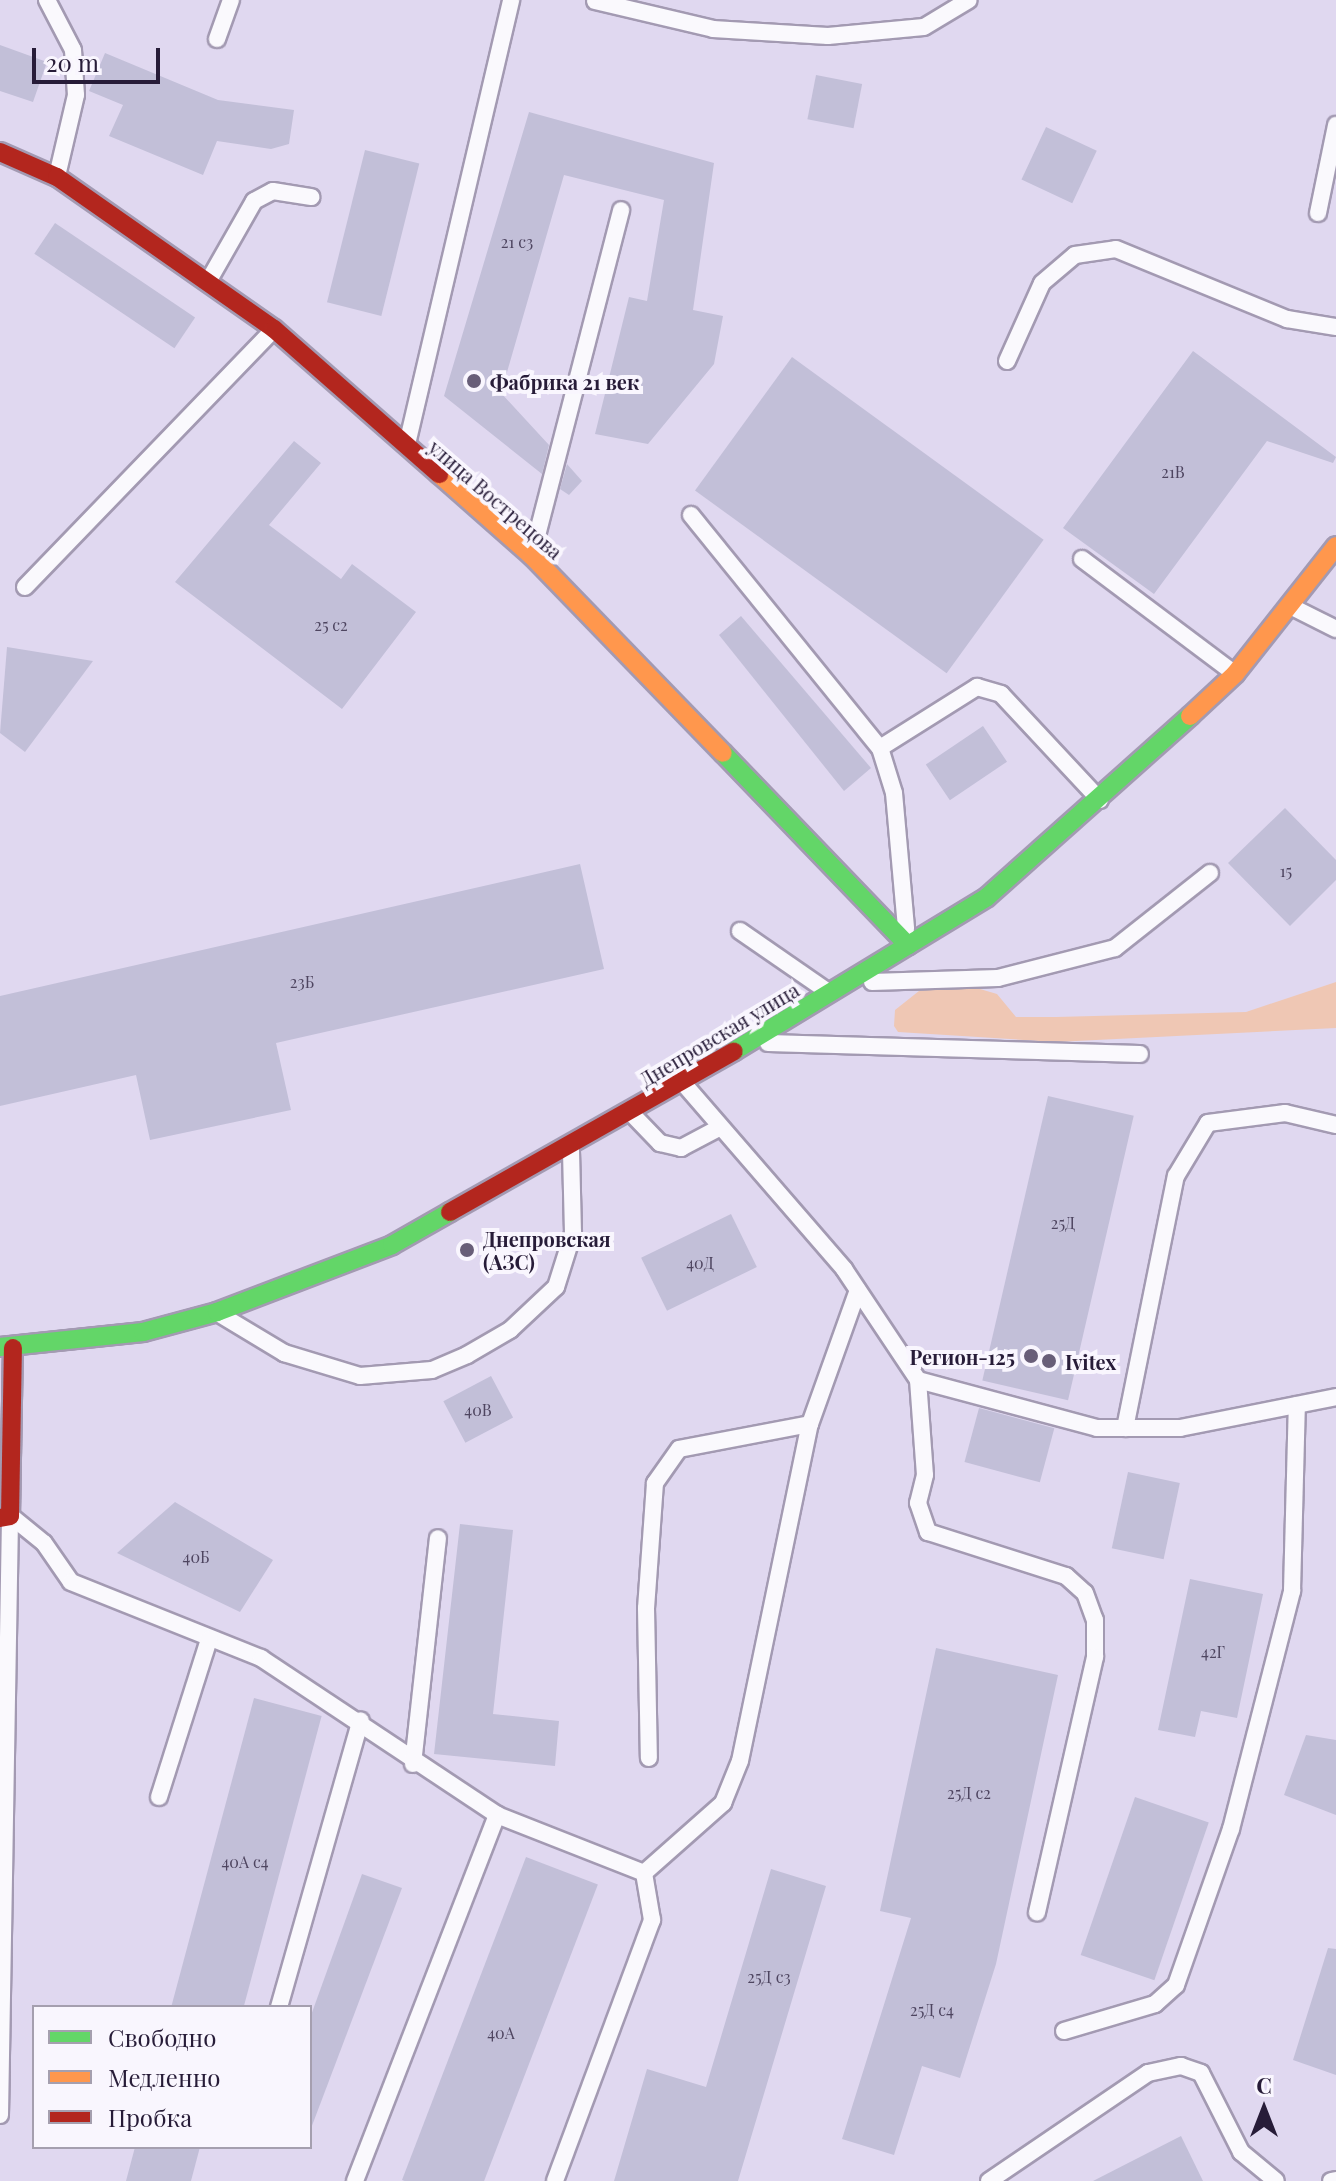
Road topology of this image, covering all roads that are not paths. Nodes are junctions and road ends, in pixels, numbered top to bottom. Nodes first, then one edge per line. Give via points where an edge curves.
1 (47, 0) edge
2 (231, 0) edge
3 (511, 0) edge
4 (969, 0) edge
5 (595, 1) edge
6 (217, 39) dead end
7 (1336, 125) edge
8 (0, 152) edge
9 (57, 177) junction
10 (312, 197) dead end
11 (621, 210) dead end
12 (1318, 213) dead end
13 (209, 280) junction
14 (1336, 327) edge
15 (274, 329) junction
16 (1007, 361) dead end
17 (406, 449) junction
18 (691, 515) dead end
19 (1336, 546) edge
20 (532, 556) junction
21 (1082, 559) dead end
22 (25, 587) dead end
23 (1292, 607) junction
24 (1336, 629) edge
25 (1235, 674) junction
26 (880, 748) junction
27 (1101, 801) junction
28 (1210, 873) dead end
29 (740, 931) dead end
30 (908, 945) junction
31 (838, 988) junction
32 (750, 1042) junction
33 (1140, 1054) dead end
34 (683, 1082) junction
35 (631, 1112) junction
36 (1336, 1125) edge
37 (719, 1128) junction
38 (571, 1146) junction
39 (858, 1290) junction
40 (217, 1312) junction
41 (7, 1347) edge
42 (918, 1380) junction
43 (1336, 1397) edge
44 (1297, 1405) junction
45 (810, 1424) junction
46 (1125, 1428) junction
47 (5, 1517) edge
48 (438, 1538) dead end
49 (209, 1639) junction
50 (361, 1720) junction
51 (649, 1758) dead end
52 (413, 1764) junction
53 (159, 1797) dead end
54 (497, 1815) junction
55 (644, 1873) junction
56 (1037, 1912) dead end
57 (280, 2005) edge
58 (1064, 2031) dead end
59 (0, 2115) edge
60 (355, 2181) edge
61 (555, 2181) edge
62 (989, 2181) edge
63 (1276, 2181) edge

1 - 9 lane via 73,50 76,95
2 - 6 lane
3 - 17 lane
4 - 5 lane via 924,27 828,36 713,29
7 - 12 lane
8 - 9 main road, улица Вострецова
9 - 13 main road, улица Вострецова
10 - 13 lane via 273,191 254,201
11 - 20 lane
13 - 15 main road, улица Вострецова
14 - 16 lane via 1287,319 1116,249 1075,255 1042,283
15 - 17 main road, улица Вострецова
15 - 22 lane
17 - 20 main road, улица Вострецова
18 - 26 lane
19 - 23 main road, Днепровская улица
20 - 30 main road, улица Вострецова
21 - 25 lane
23 - 24 lane
23 - 25 main road, Днепровская улица
25 - 27 main road, Днепровская улица
26 - 27 lane via 977,687 1001,694
26 - 30 lane via 894,793
27 - 30 main road, Днепровская улица via 987,897
28 - 31 lane via 1115,948 998,978
29 - 31 lane
30 - 31 main road, Днепровская улица
31 - 32 main road, Днепровская улица
32 - 33 lane
32 - 34 main road, Днепровская улица
34 - 35 main road, Днепровская улица
34 - 37 lane
35 - 37 lane via 660,1143 681,1148
35 - 38 main road, Днепровская улица
36 - 46 lane via 1285,1113 1208,1123 1176,1176
37 - 39 lane
38 - 40 main road, Днепровская улица via 392,1245
38 - 40 lane via 573,1233 556,1287 510,1330 467,1355 432,1370 360,1376 284,1353
39 - 42 lane
39 - 45 lane
40 - 41 main road, Днепровская улица via 143,1332
41 - 47 main road
42 - 46 lane via 1097,1428
42 - 56 lane via 925,1475 918,1503 928,1532 1066,1576 1085,1593 1095,1620 1095,1657
43 - 44 lane
44 - 46 lane via 1180,1428
44 - 58 lane via 1292,1591 1231,1829 1176,1985 1155,2004
45 - 51 lane via 679,1449 655,1483 646,1608
45 - 55 lane via 740,1761 723,1803
47 - 49 lane via 44,1543 71,1582
47 - 59 lane
48 - 52 lane
49 - 50 lane via 261,1658
49 - 53 lane
50 - 52 lane
50 - 57 lane
52 - 54 lane
54 - 55 lane
54 - 60 lane
55 - 61 lane via 652,1920
62 - 63 lane via 1148,2073 1181,2066 1201,2073 1241,2152

